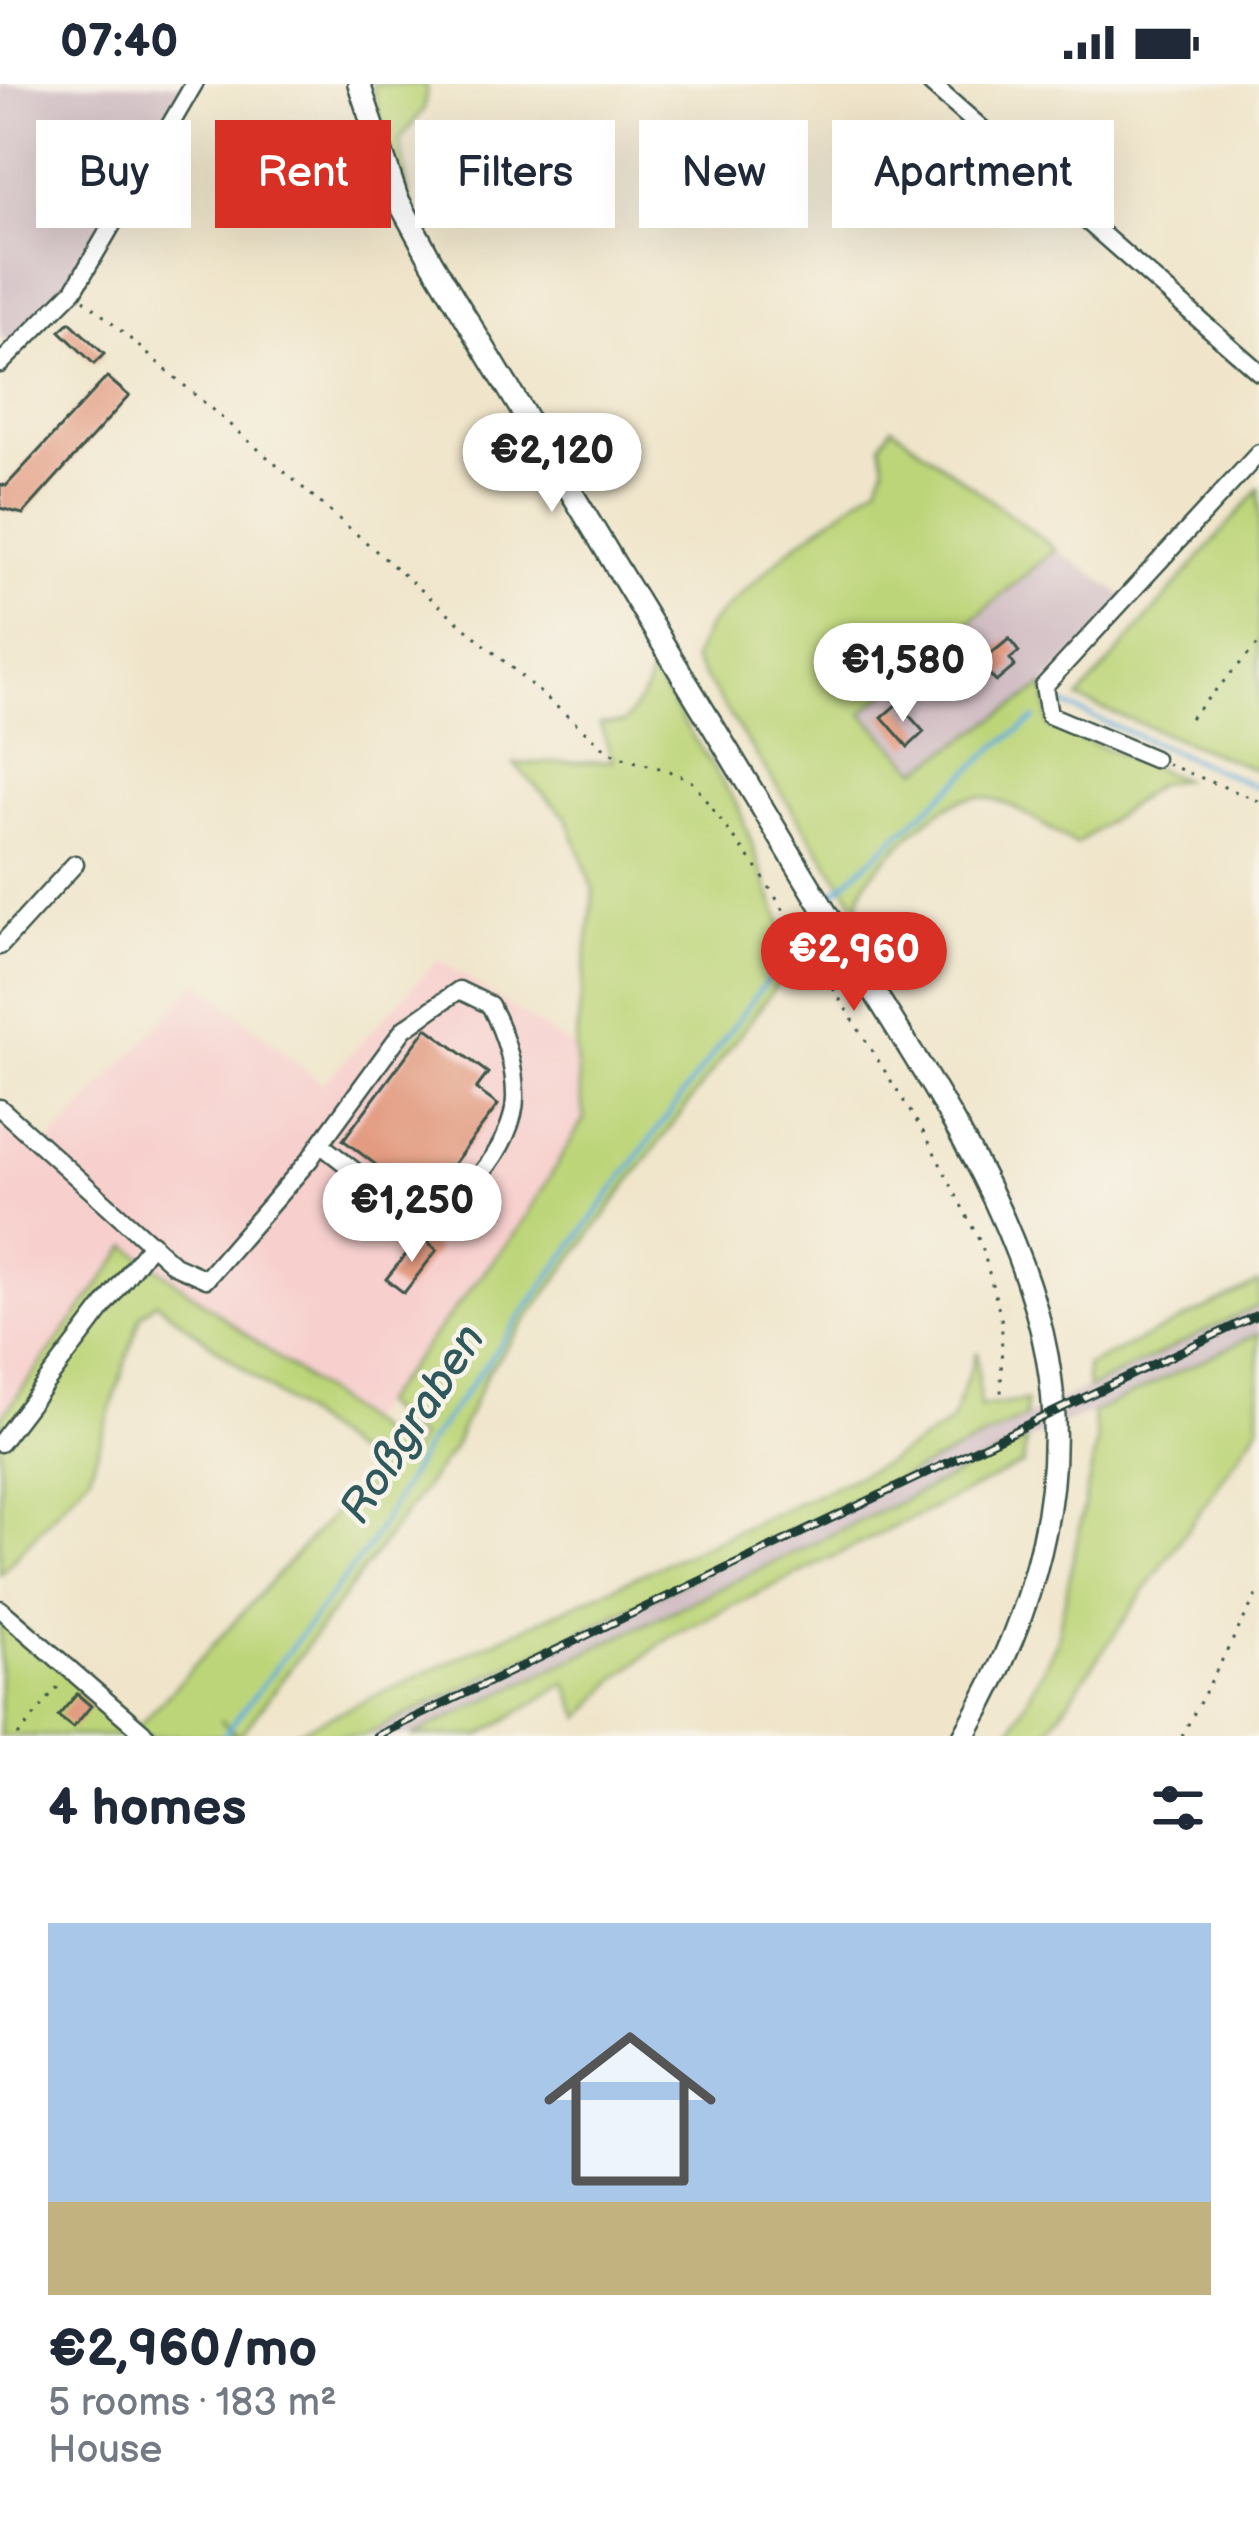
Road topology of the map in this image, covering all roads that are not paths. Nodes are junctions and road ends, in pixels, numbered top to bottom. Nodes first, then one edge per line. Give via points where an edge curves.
1 (194, 84) edge
2 (359, 84) edge
3 (931, 84) edge
4 (0, 364) edge
5 (1259, 372) edge
6 (1259, 453) edge
7 (1154, 759) road end
8 (75, 864) dead end
9 (0, 946) edge
10 (0, 1108) edge
11 (320, 1144) junction
12 (152, 1243) junction
13 (0, 1443) edge
14 (0, 1609) edge
15 (147, 1736) edge
16 (964, 1736) edge

1 - 4 street via 74,290
2 - 16 main road via 398,198 432,262 963,1144 1029,1287 1047,1356 1054,1435 1040,1562 1009,1651
3 - 5 street
6 - 7 street via 1044,686 1049,715
8 - 9 street
10 - 12 street
11 - 11 street via 404,1029 458,990 490,1006 504,1033 516,1098 510,1125 448,1205 410,1214
11 - 12 street via 206,1279 185,1274
12 - 13 street
14 - 15 street

